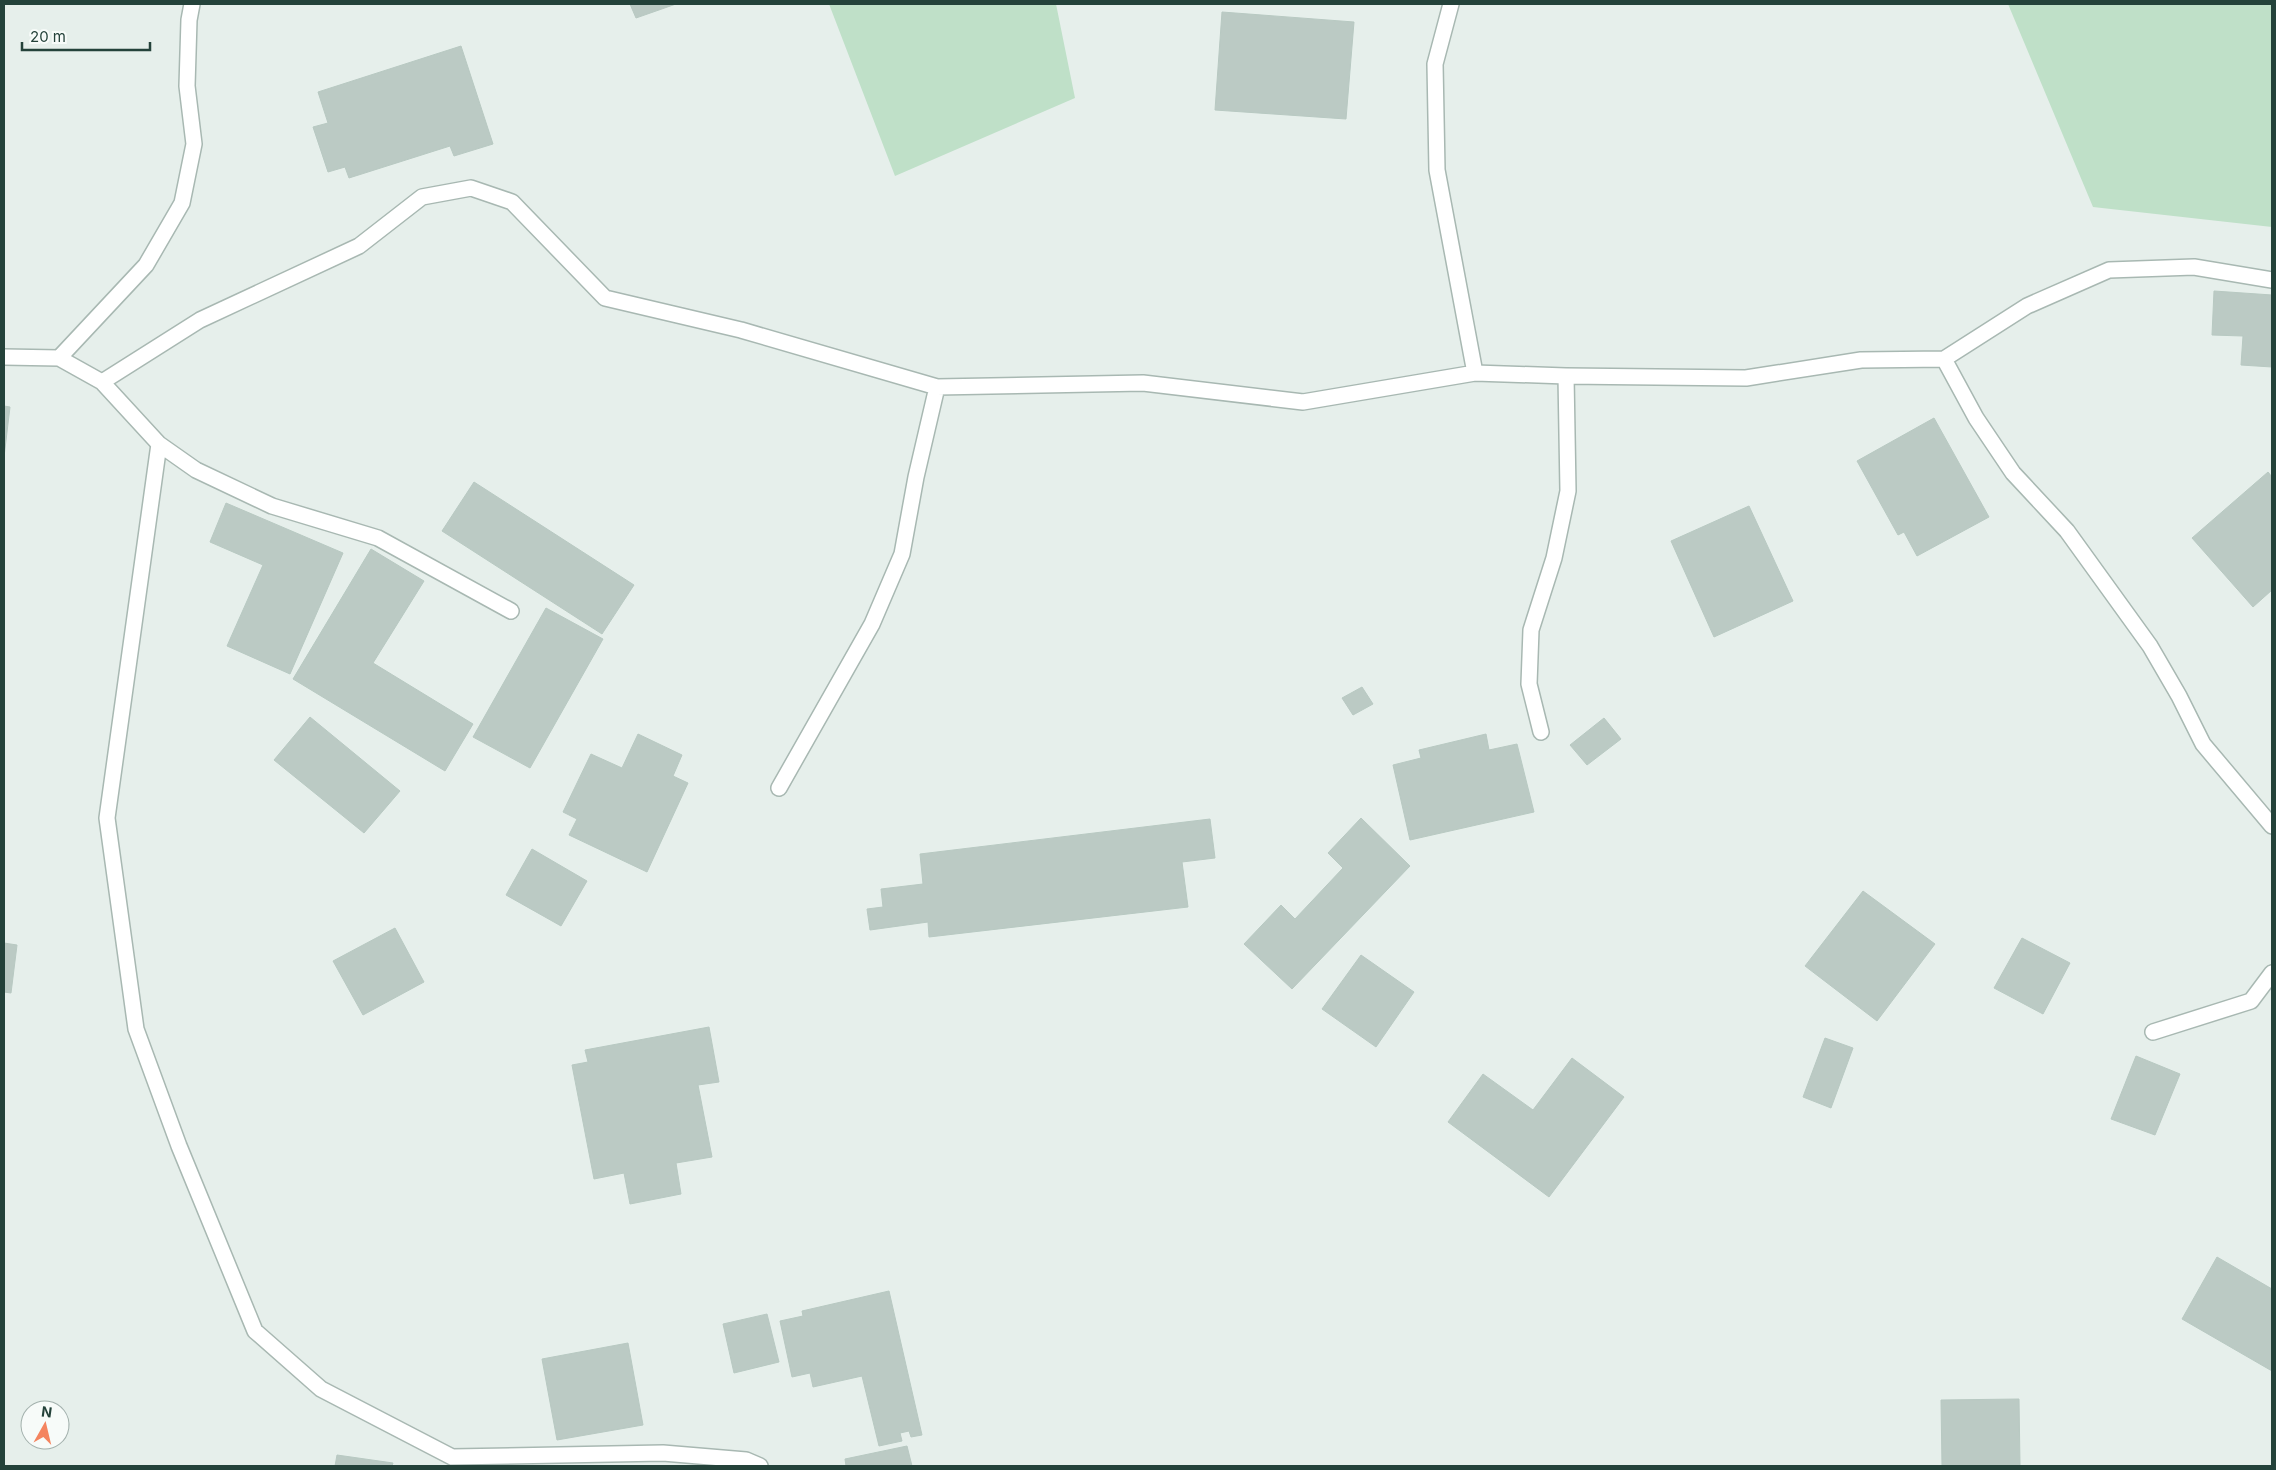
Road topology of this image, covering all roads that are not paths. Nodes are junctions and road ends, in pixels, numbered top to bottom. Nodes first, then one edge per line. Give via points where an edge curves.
1 (192, 4) edge
2 (1450, 4) edge
3 (2272, 280) edge
4 (4, 357) edge
5 (59, 358) junction
6 (1944, 360) junction
7 (1474, 373) junction
8 (1566, 376) junction
9 (102, 382) junction
10 (937, 387) junction
11 (159, 444) junction
12 (512, 611) dead end
13 (1541, 732) dead end
14 (778, 788) dead end
15 (2272, 826) edge
16 (2272, 973) edge
17 (2153, 1032) dead end
18 (760, 1466) edge

1 - 5 street via 187,86 194,144 182,202 146,265
2 - 7 street via 1435,64 1437,170
3 - 6 street via 2194,266 2109,270 2027,306
4 - 5 street
5 - 9 street
6 - 8 street via 1861,360 1746,378
6 - 15 street via 1976,418 2013,473 2067,531 2150,646 2203,744
7 - 8 street
7 - 10 street via 1303,402 1142,383
8 - 13 street via 1568,491 1554,558 1531,630 1530,684
9 - 10 street via 200,320 359,246 422,197 471,188 512,202 605,298 741,330
9 - 11 street
10 - 14 street via 902,554 872,624
11 - 12 street via 196,470 272,506 378,538
11 - 18 street via 107,818 136,1029 179,1146 255,1331 321,1389 452,1457 663,1453 746,1460
16 - 17 street via 2251,1001

